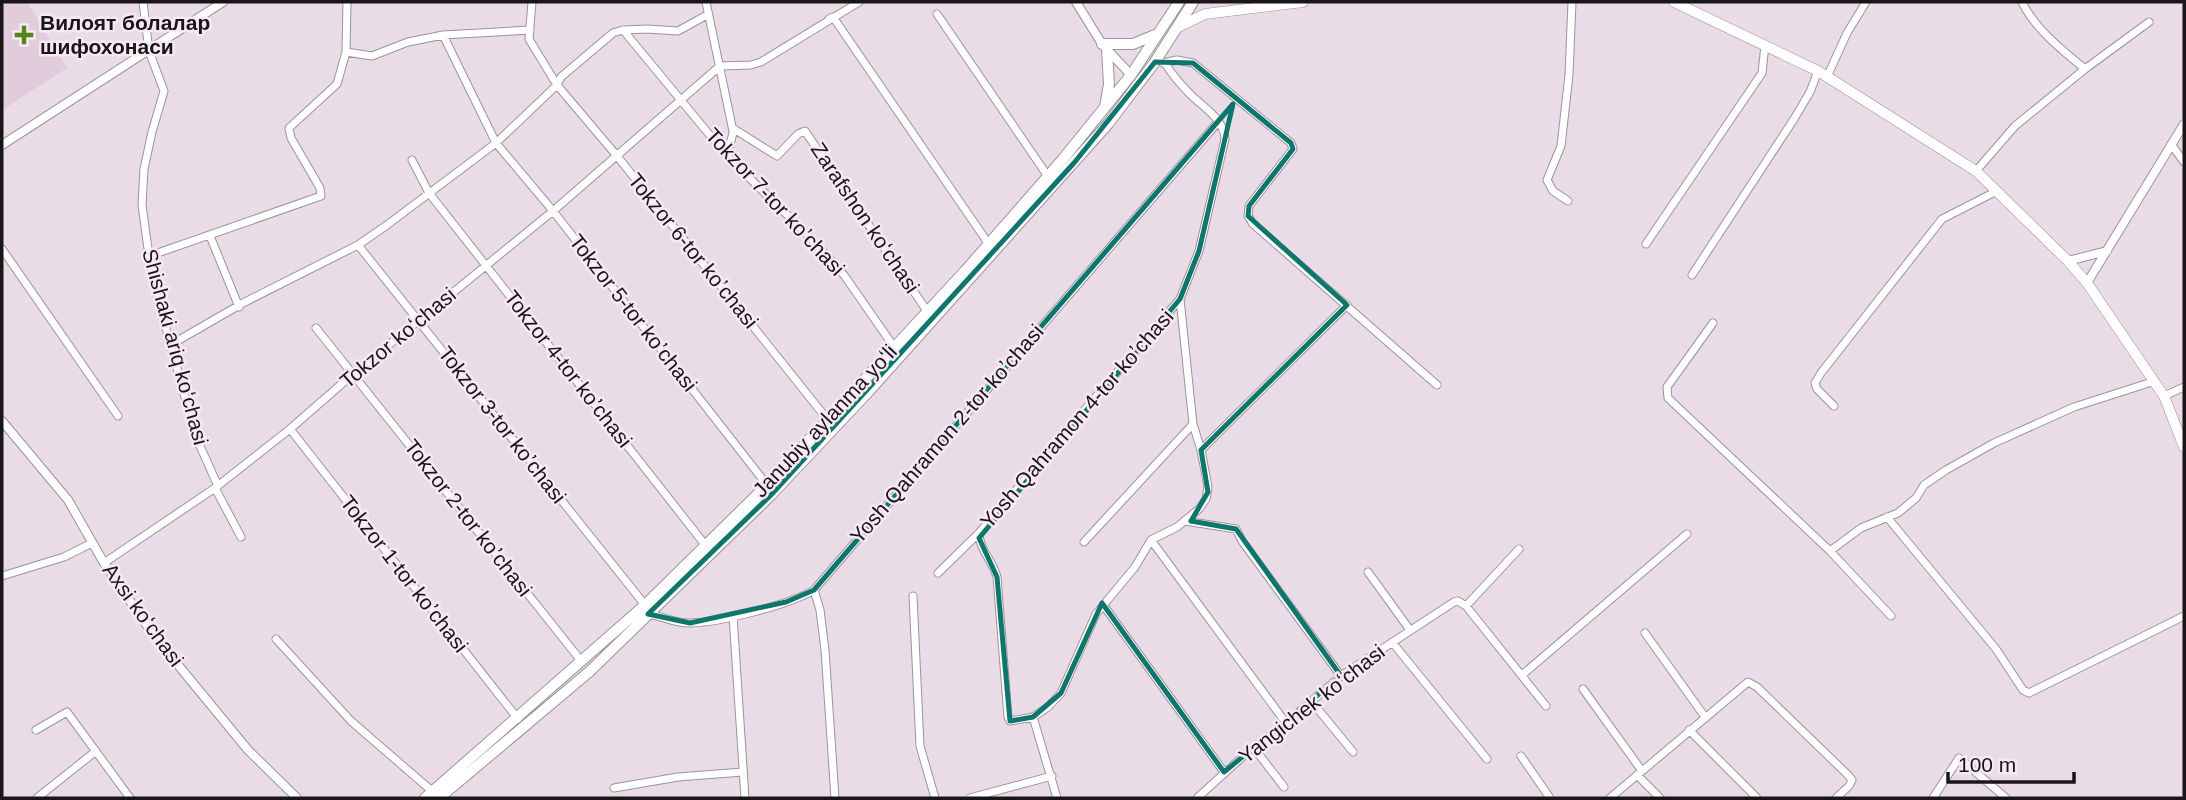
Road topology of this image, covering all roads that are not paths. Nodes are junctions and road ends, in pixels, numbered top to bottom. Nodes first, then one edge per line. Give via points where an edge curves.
1 (143, 2) edge
2 (223, 2) edge
3 (347, 2) edge
4 (532, 2) edge
5 (706, 2) edge
6 (859, 2) edge
7 (1076, 2) edge
8 (1180, 2) edge
9 (1193, 2) edge
10 (1303, 2) edge
11 (1572, 2) edge
12 (1674, 2) edge
13 (1866, 2) edge
14 (2022, 2) edge
15 (1254, 5) edge
16 (937, 14) dead end
17 (707, 15) junction
18 (833, 17) junction
19 (2149, 22) dead end
20 (1178, 27) junction
21 (530, 30) junction
22 (623, 30) junction
23 (1159, 33) junction
24 (443, 35) junction
25 (1765, 45) junction
26 (1105, 47) junction
27 (149, 51) junction
28 (346, 52) junction
29 (1160, 62) junction
30 (720, 66) junction
31 (2085, 69) junction
32 (1822, 74) junction
33 (1131, 75) junction
34 (557, 85) junction
35 (683, 100) junction
36 (1105, 109) junction
37 (1219, 121) junction
38 (2184, 124) edge
39 (734, 129) junction
40 (496, 143) junction
41 (2, 145) edge
42 (2171, 145) junction
43 (617, 156) junction
44 (727, 156) junction
45 (412, 160) dead end
46 (2184, 162) edge
47 (1976, 171) junction
48 (1047, 175) junction
49 (1997, 191) junction
50 (429, 193) junction
51 (1569, 201) dead end
52 (553, 211) junction
53 (211, 236) junction
54 (988, 243) junction
55 (1646, 244) dead end
56 (358, 245) junction
57 (2, 249) edge
58 (2107, 251) junction
59 (149, 256) junction
60 (2068, 261) junction
61 (486, 265) junction
62 (1692, 275) dead end
63 (2087, 283) junction
64 (1180, 299) junction
65 (1347, 305) junction
66 (239, 307) junction
67 (927, 311) junction
68 (420, 320) junction
69 (1713, 323) dead end
70 (316, 328) dead end
71 (172, 344) junction
72 (894, 347) junction
73 (353, 374) junction
74 (2155, 381) junction
75 (1437, 385) dead end
76 (2184, 387) edge
77 (2164, 396) junction
78 (1834, 406) dead end
79 (118, 416) dead end
80 (827, 419) junction
81 (2, 421) edge
82 (1193, 424) junction
83 (290, 429) junction
84 (2184, 447) edge
85 (1202, 450) junction
86 (767, 485) junction
87 (216, 487) junction
88 (1887, 517) junction
89 (1185, 520) junction
90 (979, 533) junction
91 (1687, 534) dead end
92 (241, 537) dead end
93 (1151, 540) junction
94 (1084, 542) dead end
95 (92, 543) junction
96 (706, 546) junction
97 (1519, 549) dead end
98 (1830, 551) junction
99 (104, 563) junction
100 (1367, 572) dead end
101 (938, 573) dead end
102 (2, 576) edge
103 (814, 590) junction
104 (913, 596) dead end
105 (1104, 606) junction
106 (1466, 606) junction
107 (647, 610) junction
108 (733, 616) junction
109 (1891, 616) dead end
110 (2184, 616) edge
111 (1410, 630) junction
112 (1645, 633) dead end
113 (276, 639) dead end
114 (1392, 642) junction
115 (582, 663) junction
116 (1522, 675) junction
117 (1341, 676) junction
118 (1583, 689) dead end
119 (1312, 702) junction
120 (1546, 706) dead end
121 (1033, 717) junction
122 (1705, 717) junction
123 (518, 719) junction
124 (1286, 723) junction
125 (36, 730) dead end
126 (1689, 730) junction
127 (1254, 748) junction
128 (96, 751) junction
129 (1353, 752) dead end
130 (1521, 756) dead end
131 (1487, 759) dead end
132 (743, 772) junction
133 (1224, 772) junction
134 (1639, 773) junction
135 (1052, 776) junction
136 (1284, 787) dead end
137 (614, 788) dead end
138 (432, 796) edge
139 (1203, 796) edge
140 (293, 797) edge
141 (37, 798) edge
142 (130, 798) edge
143 (745, 798) edge
144 (835, 798) edge
145 (934, 798) edge
146 (970, 798) edge
147 (1057, 798) edge
148 (1550, 798) edge
149 (1610, 798) edge
150 (1660, 798) edge
151 (1758, 798) edge
152 (1836, 798) edge
153 (1933, 798) edge
154 (2006, 798) edge

1 - 27 street, Shishaki ariq koʻchasi
2 - 27 street
3 - 28 street
4 - 21 street
5 - 17 street
6 - 18 street
7 - 26 street
8 - 23 highway, Janubiy aylanma yoʻli
9 - 20 highway, Janubiy aylanma yoʻli
10 - 15 main road
11 - 51 street via 1561,146 1546,180
12 - 25 main road
13 - 32 street
14 - 31 street via 2059,48
15 - 20 main road via 1205,15
16 - 48 street
17 - 22 street via 678,31
17 - 30 street
18 - 30 street via 761,62
18 - 54 street
19 - 31 street
20 - 29 highway, Janubiy aylanma yoʻli
21 - 24 street
21 - 34 street, Tokzor 6-tor koʼchasi via 532,46
22 - 34 street
22 - 35 street, Tokzor 7-tor koʼchasi
23 - 26 highway via 1133,44
23 - 33 highway, Janubiy aylanma yoʻli
24 - 28 street via 372,56
24 - 40 street, Tokzor 5-tor koʼchasi
25 - 32 main road
25 - 55 street via 1762,73
26 - 33 street
26 - 36 highway via 1109,84
27 - 41 street
27 - 59 street, Shishaki ariq koʻchasi via 164,91 144,169 142,205
28 - 53 street via 337,85 289,128 321,196
29 - 37 street
29 - 65 street via 1193,64 1291,143 1293,149 1249,206 1248,216
29 - 107 highway, Janubiy aylanma yoʻli via 870,390 771,495
30 - 35 street
30 - 39 street
31 - 47 street via 2015,126
32 - 47 main road
32 - 62 street
33 - 36 highway, Janubiy aylanma yoʻli
34 - 40 street
34 - 43 street, Tokzor 6-tor koʼchasi
35 - 43 street, Tokzor koʻchasi
35 - 44 street, Tokzor 7-tor koʼchasi
36 - 48 highway, Janubiy aylanma yoʻli
37 - 64 street via 1225,139 1199,251
37 - 103 street, Yosh Qahramon 2-tor koʼchasi
38 - 42 street
39 - 44 street
39 - 67 street, Zarafshon koʻchasi via 777,156 801,131 809,134
40 - 50 street
40 - 52 street, Tokzor 5-tor koʼchasi
42 - 46 street
42 - 58 street
43 - 52 street, Tokzor koʻchasi
43 - 80 street, Tokzor 6-tor koʼchasi
44 - 72 street, Tokzor 7-tor koʼchasi via 845,275
45 - 50 street, Tokzor 4-tor koʼchasi
47 - 49 main road
48 - 54 highway, Janubiy aylanma yoʻli
49 - 60 main road
49 - 78 street via 1942,219 1821,373 1816,389
50 - 56 street
50 - 61 street, Tokzor 4-tor koʼchasi
52 - 61 street, Tokzor koʻchasi
52 - 86 street, Tokzor 5-tor koʼchasi
53 - 59 street
53 - 66 street
54 - 67 highway, Janubiy aylanma yoʻli
56 - 66 street
56 - 68 street, Tokzor 3-tor koʼchasi
57 - 79 street
58 - 60 street
58 - 63 street
59 - 71 street, Shishaki ariq koʻchasi
60 - 63 main road
61 - 68 street, Tokzor koʻchasi
61 - 96 street, Tokzor 4-tor koʼchasi
63 - 74 main road
64 - 82 street
64 - 90 street, Yosh Qahramon 4-tor koʼchasi
65 - 75 street
65 - 85 street
66 - 71 street
67 - 72 highway, Janubiy aylanma yoʻli
68 - 73 street, Tokzor koʻchasi
68 - 107 street, Tokzor 3-tor koʼchasi
69 - 98 street via 1667,387 1668,398
70 - 73 street, Tokzor 2-tor koʼchasi
71 - 87 street, Shishaki ariq koʻchasi via 196,437
72 - 80 highway, Janubiy aylanma yoʻli
73 - 83 street, Tokzor koʻchasi
73 - 115 street, Tokzor 2-tor koʼchasi
74 - 77 main road
74 - 88 street via 2074,407 1994,443 1924,485 1909,506
76 - 77 street
77 - 84 main road
80 - 86 highway, Janubiy aylanma yoʻli
81 - 95 street, Axsi koʻchasi via 68,500
82 - 85 street
82 - 94 street
83 - 87 street, Tokzor koʻchasi
83 - 123 street, Tokzor 1-tor koʼchasi
85 - 89 street via 1208,492 1199,509
86 - 96 highway, Janubiy aylanma yoʻli
87 - 92 street, Shishaki ariq koʻchasi
87 - 99 street, Tokzor koʻchasi
88 - 98 street via 1861,528
88 - 110 street via 1996,649 2023,690 2029,692
89 - 93 street
89 - 117 street via 1236,529
90 - 101 street
90 - 121 street, Yosh Qahramon 4-tor koʼchasi via 997,577 1008,716 1013,722
91 - 116 street
93 - 105 street
93 - 124 street
95 - 99 street, Axsi koʻchasi
95 - 102 street via 64,557
96 - 107 highway, Janubiy aylanma yoʻli
97 - 106 street
98 - 109 street
99 - 140 street, Axsi koʻchasi via 155,637
100 - 111 street
103 - 108 street
103 - 144 street via 825,650
104 - 145 street via 920,746
105 - 121 street via 1087,632 1061,694
105 - 133 street
106 - 111 street, Yangichek koʻchasi via 1454,602
106 - 116 street
107 - 108 street via 690,623
107 - 115 highway, Janubiy aylanma yoʻli
107 - 138 highway, Janubiy aylanma yoʻli via 589,672
108 - 132 street
111 - 114 street, Yangichek koʻchasi
112 - 122 street
113 - 138 street via 351,721
114 - 117 street, Yangichek koʻchasi
114 - 131 street
115 - 123 highway, Janubiy aylanma yoʻli
116 - 120 street
117 - 119 street, Yangichek koʻchasi
118 - 134 street
119 - 124 street, Yangichek koʻchasi
119 - 129 street
121 - 135 street
122 - 126 street
122 - 152 street via 1748,682 1757,687 1852,780
123 - 138 highway, Janubiy aylanma yoʻli
124 - 127 street, Yangichek koʻchasi
125 - 128 street via 67,712
126 - 134 street
126 - 151 street
127 - 133 street, Yangichek koʻchasi
127 - 136 street
128 - 141 street
128 - 142 street
130 - 148 street
132 - 137 street
132 - 143 street
133 - 139 street, Yangichek koʻchasi
134 - 149 street
134 - 150 street
135 - 146 street
135 - 147 street
153 - 154 street via 1959,758

